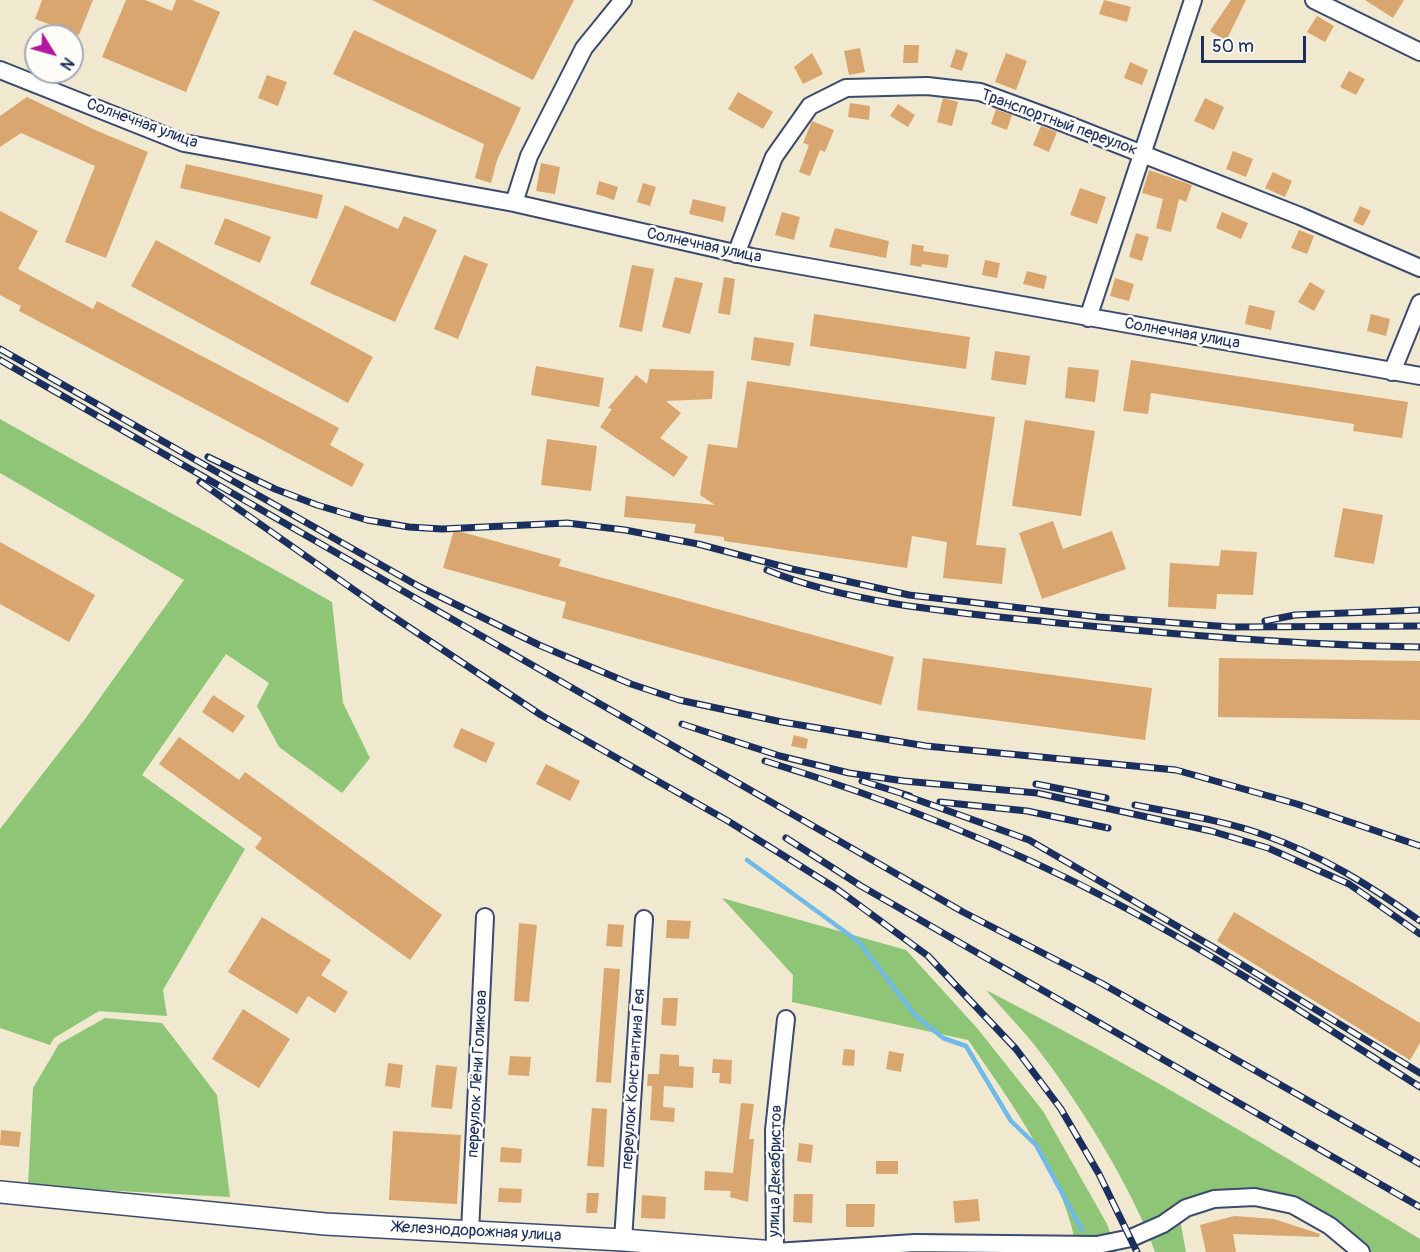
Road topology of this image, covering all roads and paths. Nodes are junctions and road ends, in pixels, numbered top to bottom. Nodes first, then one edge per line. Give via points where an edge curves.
1 (623, 0) edge
2 (1193, 0) edge
3 (1314, 0) edge
4 (1420, 52) edge
5 (0, 70) edge
6 (1142, 153) junction
7 (514, 203) junction
8 (736, 254) junction
9 (1420, 268) edge
10 (1420, 303) edge
11 (1088, 318) junction
12 (1392, 372) junction
13 (1420, 376) edge
14 (485, 917) dead end
15 (644, 918) dead end
16 (786, 1018) dead end
17 (0, 1192) edge
18 (470, 1232) junction
19 (624, 1240) junction
20 (775, 1252) edge
21 (1361, 1252) edge

1 - 7 street via 584,48 530,156
2 - 6 street
3 - 4 street
5 - 7 street, Солнечная улица via 184,143
6 - 8 street, Транспортный переулок via 980,92 927,86 846,88 810,106 774,157
6 - 9 street, Транспортный переулок
6 - 11 street
7 - 8 street, Солнечная улица
8 - 11 street, Солнечная улица
10 - 12 street
11 - 12 street, Солнечная улица
12 - 13 street, Солнечная улица
14 - 18 street, переулок Лёни Голикова
15 - 19 street, переулок Константина Гея
16 - 20 street, улица Декабристов via 774,1130
17 - 18 street, Железнодорожная улица via 325,1224
18 - 19 street, Железнодорожная улица
19 - 20 street, Железнодорожная улица
20 - 21 street, Железнодорожная улица via 915,1243 1097,1245 1131,1238 1163,1224 1186,1208 1214,1199 1256,1197 1293,1205 1330,1226

